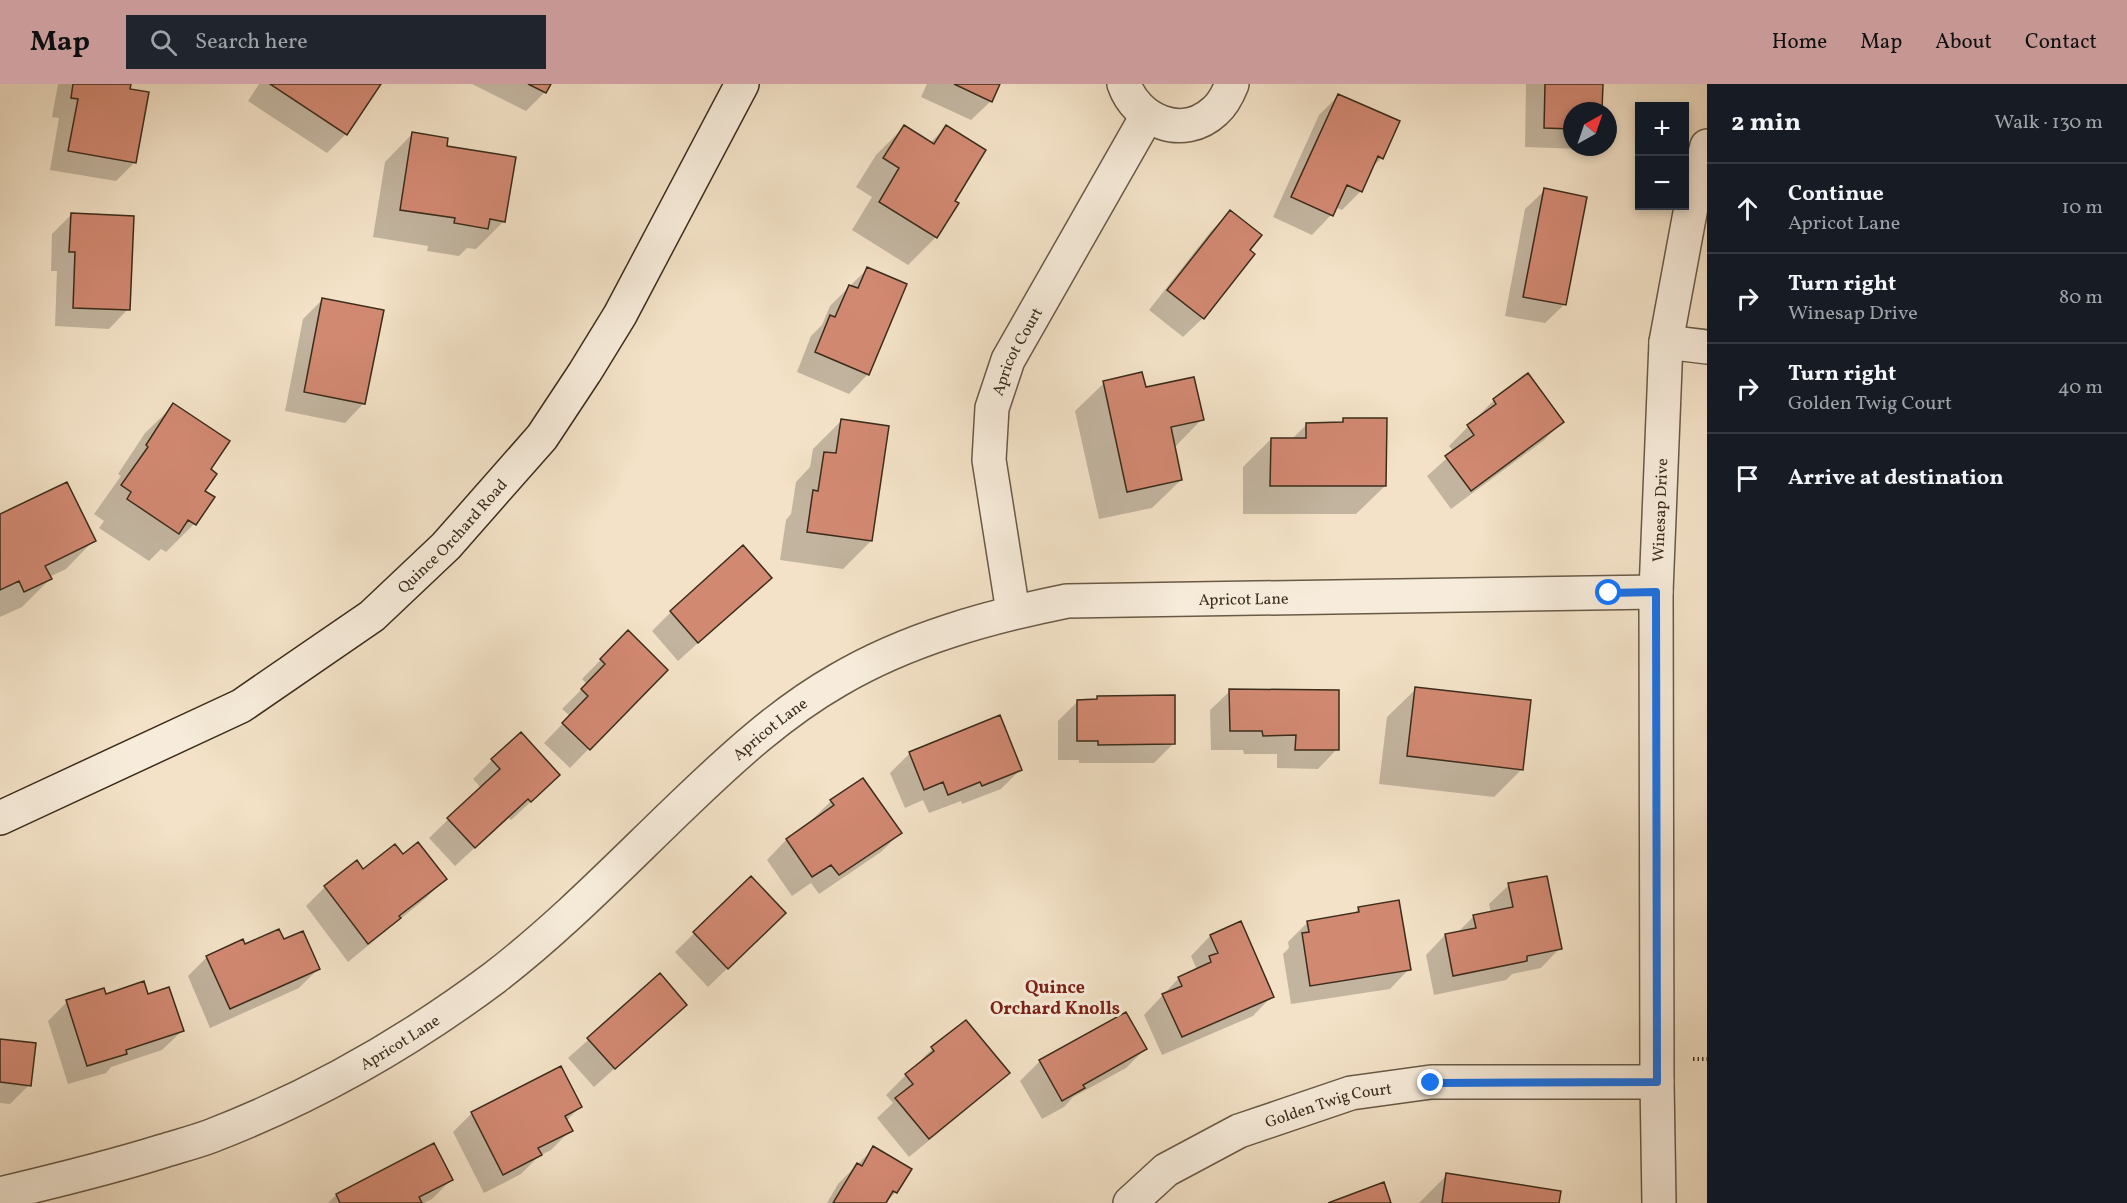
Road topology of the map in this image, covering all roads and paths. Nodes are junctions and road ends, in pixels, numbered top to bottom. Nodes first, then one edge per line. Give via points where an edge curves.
1 (742, 84) edge
2 (1124, 84) edge
3 (1232, 84) edge
4 (1147, 116) junction
5 (1707, 146) edge
6 (1666, 342) junction
7 (1707, 347) edge
8 (1656, 592) junction
9 (1012, 612) junction
10 (0, 818) edge
11 (1657, 1082) junction
12 (0, 1194) edge
13 (1130, 1203) edge
14 (1659, 1203) edge

1 - 10 street, Quince Orchard Road via 620,315 585,372 542,437 446,546 372,616 241,706
2 - 4 street via 1133,103
3 - 4 street via 1214,113 1198,122 1163,124
4 - 9 street, Apricot Court via 1008,360 992,408 989,460
5 - 6 street, Winesap Drive via 1692,202
6 - 7 street
6 - 8 street, Winesap Drive
8 - 9 street, Apricot Lane via 1067,600
8 - 11 street, Winesap Drive
9 - 12 street, Apricot Lane via 886,654 837,680 789,713 737,753 544,939 426,1026 347,1075 210,1137 110,1168
11 - 13 street, Golden Twig Court via 1431,1083 1351,1093 1239,1131 1166,1170
11 - 14 street, Winesap Drive

